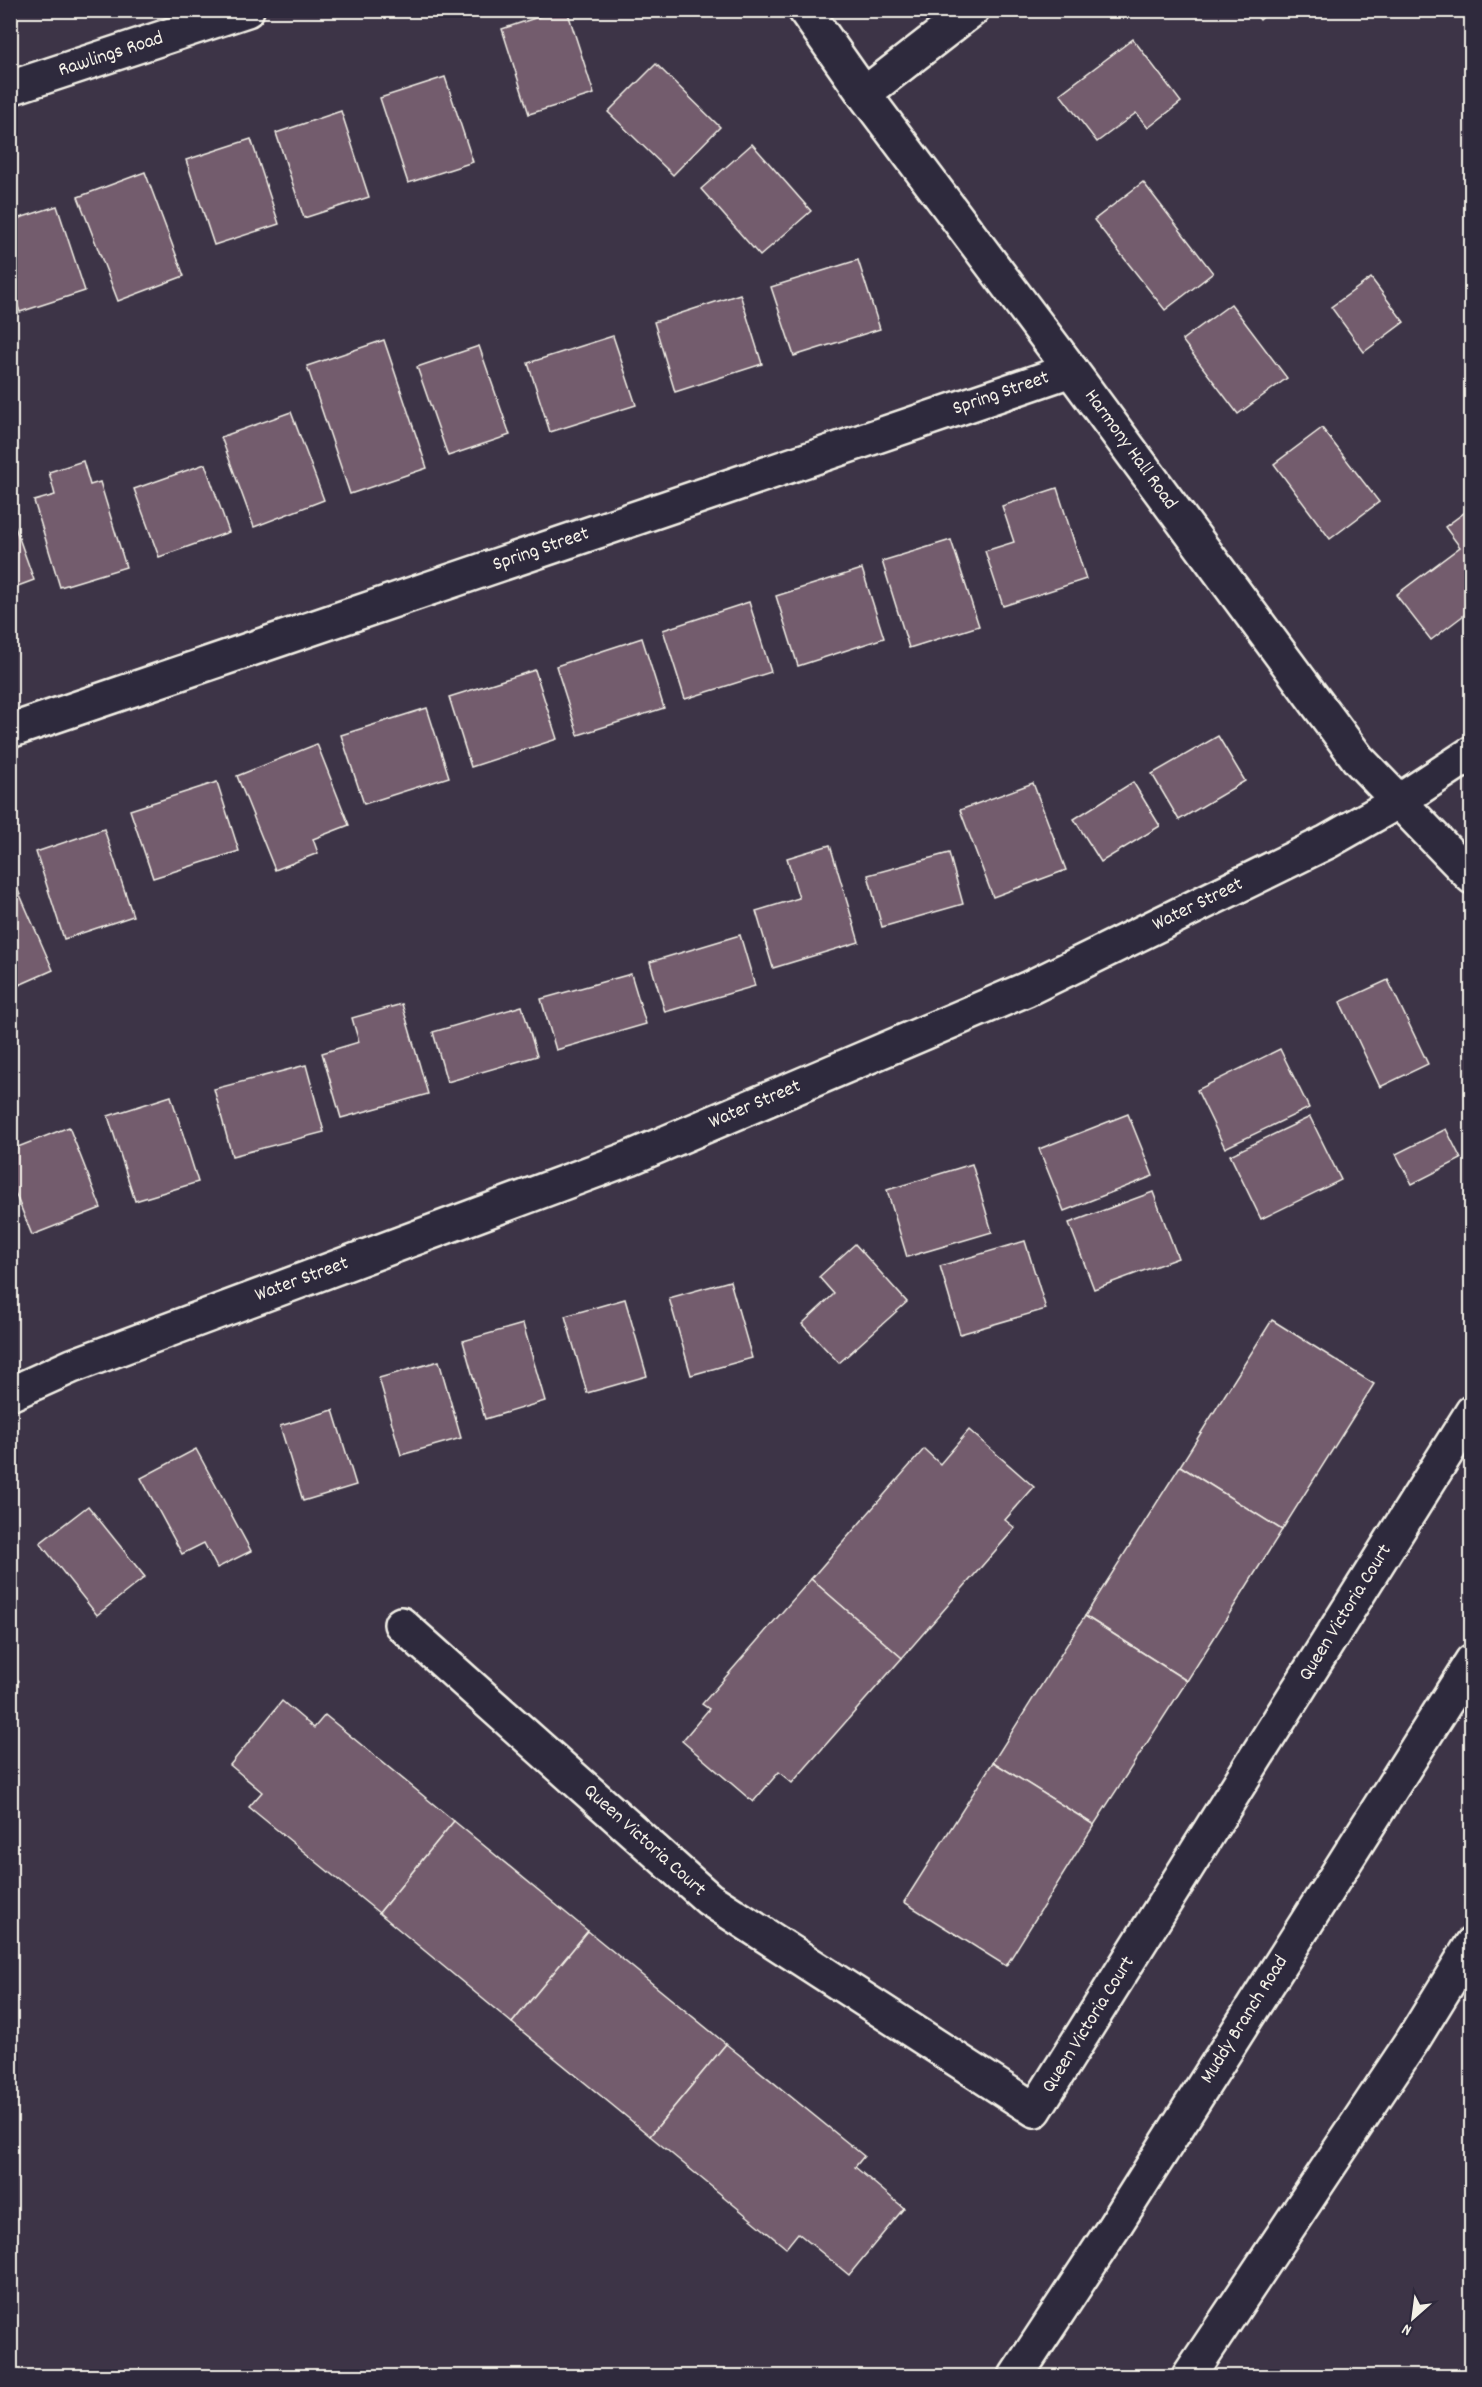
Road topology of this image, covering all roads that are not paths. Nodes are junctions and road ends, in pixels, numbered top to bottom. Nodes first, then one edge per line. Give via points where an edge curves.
1 (247, 10) edge
2 (805, 10) edge
3 (972, 10) edge
4 (10, 88) edge
5 (864, 94) junction
6 (1071, 370) junction
7 (10, 731) edge
8 (1472, 753) edge
9 (1399, 801) junction
10 (1472, 877) edge
11 (10, 1394) edge
12 (1472, 1412) edge
13 (401, 1624) dead end
14 (1472, 1661) edge
15 (1472, 1944) edge
16 (1016, 2376) edge
17 (1189, 2376) edge

1 - 4 street, Rawlings Road
2 - 5 street, Harmony Hall Road
3 - 5 street
5 - 6 street, Harmony Hall Road
6 - 7 street, Spring Street
6 - 9 street, Harmony Hall Road via 1358,759
8 - 9 street, Water Street
9 - 10 street, Harmony Hall Road
9 - 11 street, Water Street via 1327,842 1028,989 944,1025 630,1158 72,1366
12 - 13 street, Queen Victoria Court via 1035,2110 709,1899
14 - 16 street, Muddy Branch Road
15 - 17 street via 1413,2040

